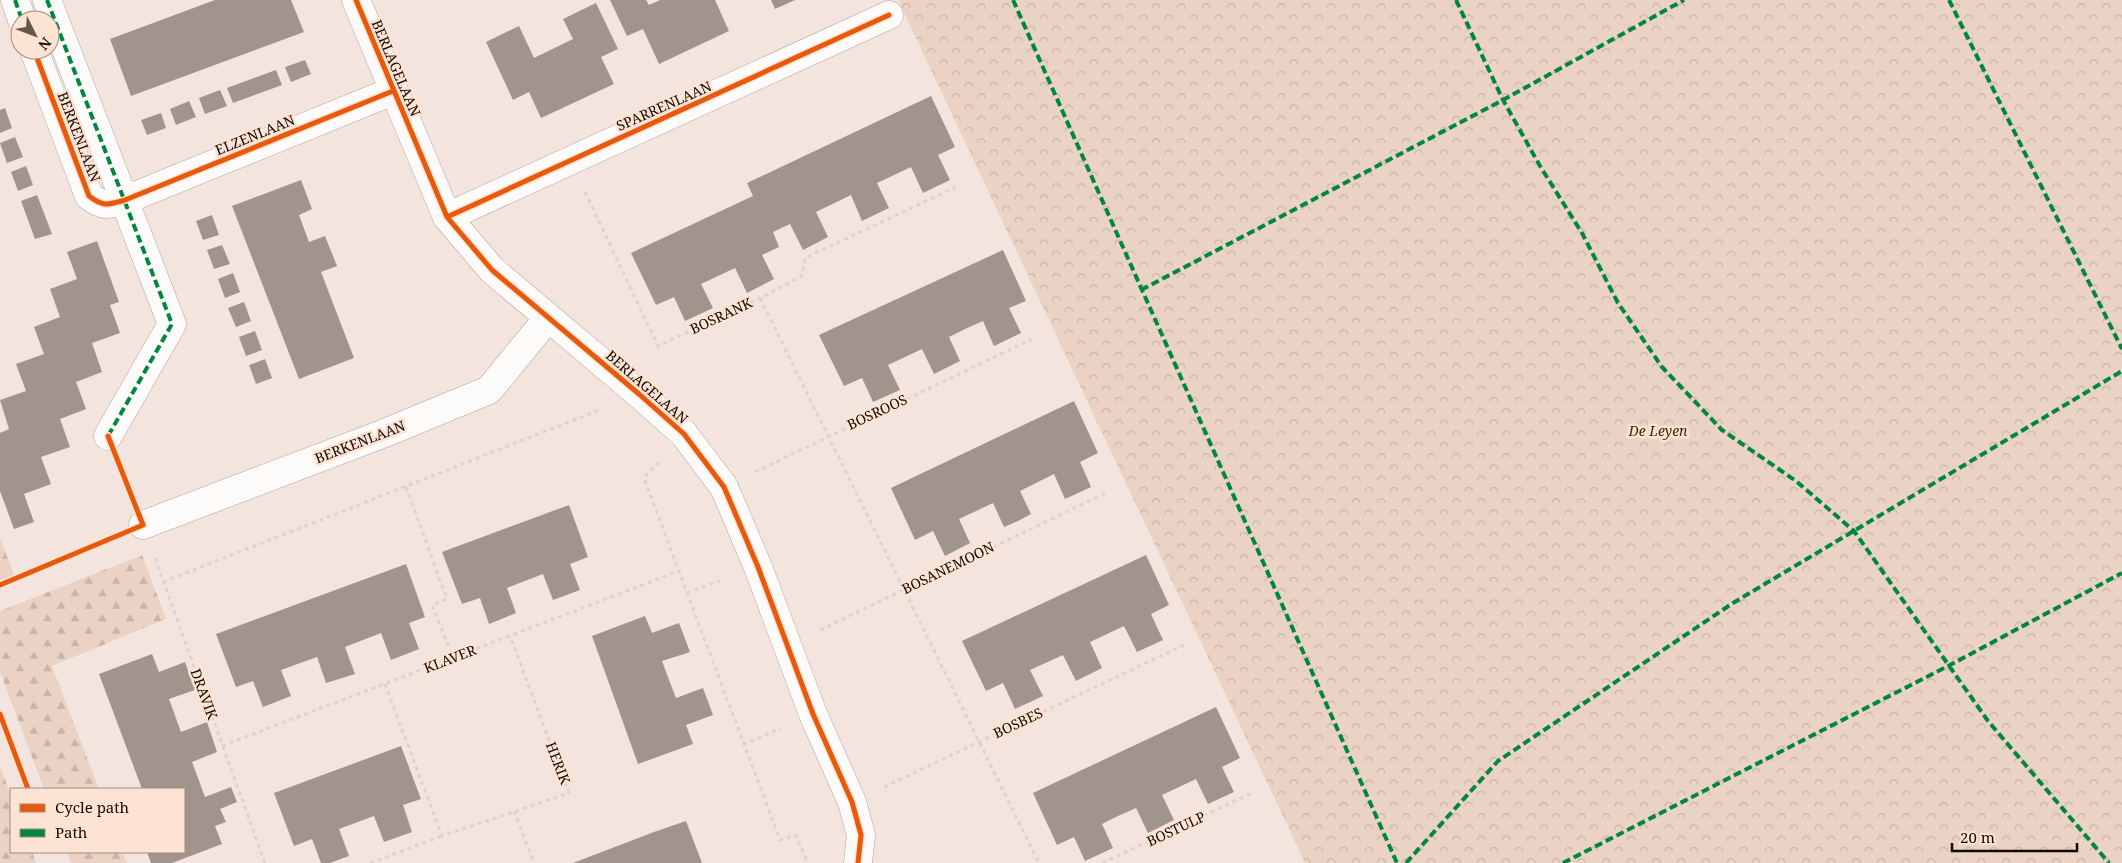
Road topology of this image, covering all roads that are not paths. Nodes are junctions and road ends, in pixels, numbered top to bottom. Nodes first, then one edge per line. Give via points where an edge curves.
1 (47, 0) edge
2 (356, 0) edge
3 (889, 15) dead end
4 (38, 60) edge
5 (393, 91) junction
6 (125, 200) junction
7 (447, 216) junction
8 (548, 318) junction
9 (108, 436) dead end
10 (143, 525) road end
11 (858, 863) edge

1 - 6 street, BERKENLAAN
2 - 5 street, BERLAGELAAN
3 - 7 street, SPARRENLAAN
4 - 6 street, BERKENLAAN via 89,196 99,204
5 - 6 street, ELZENLAAN
5 - 7 street, BERLAGELAAN
6 - 9 street, BERKENLAAN via 172,324
7 - 8 street, BERLAGELAAN via 492,270
8 - 10 street, BERKENLAAN via 489,390
8 - 11 street, BERLAGELAAN via 684,434 724,487 813,714 852,802 861,835

